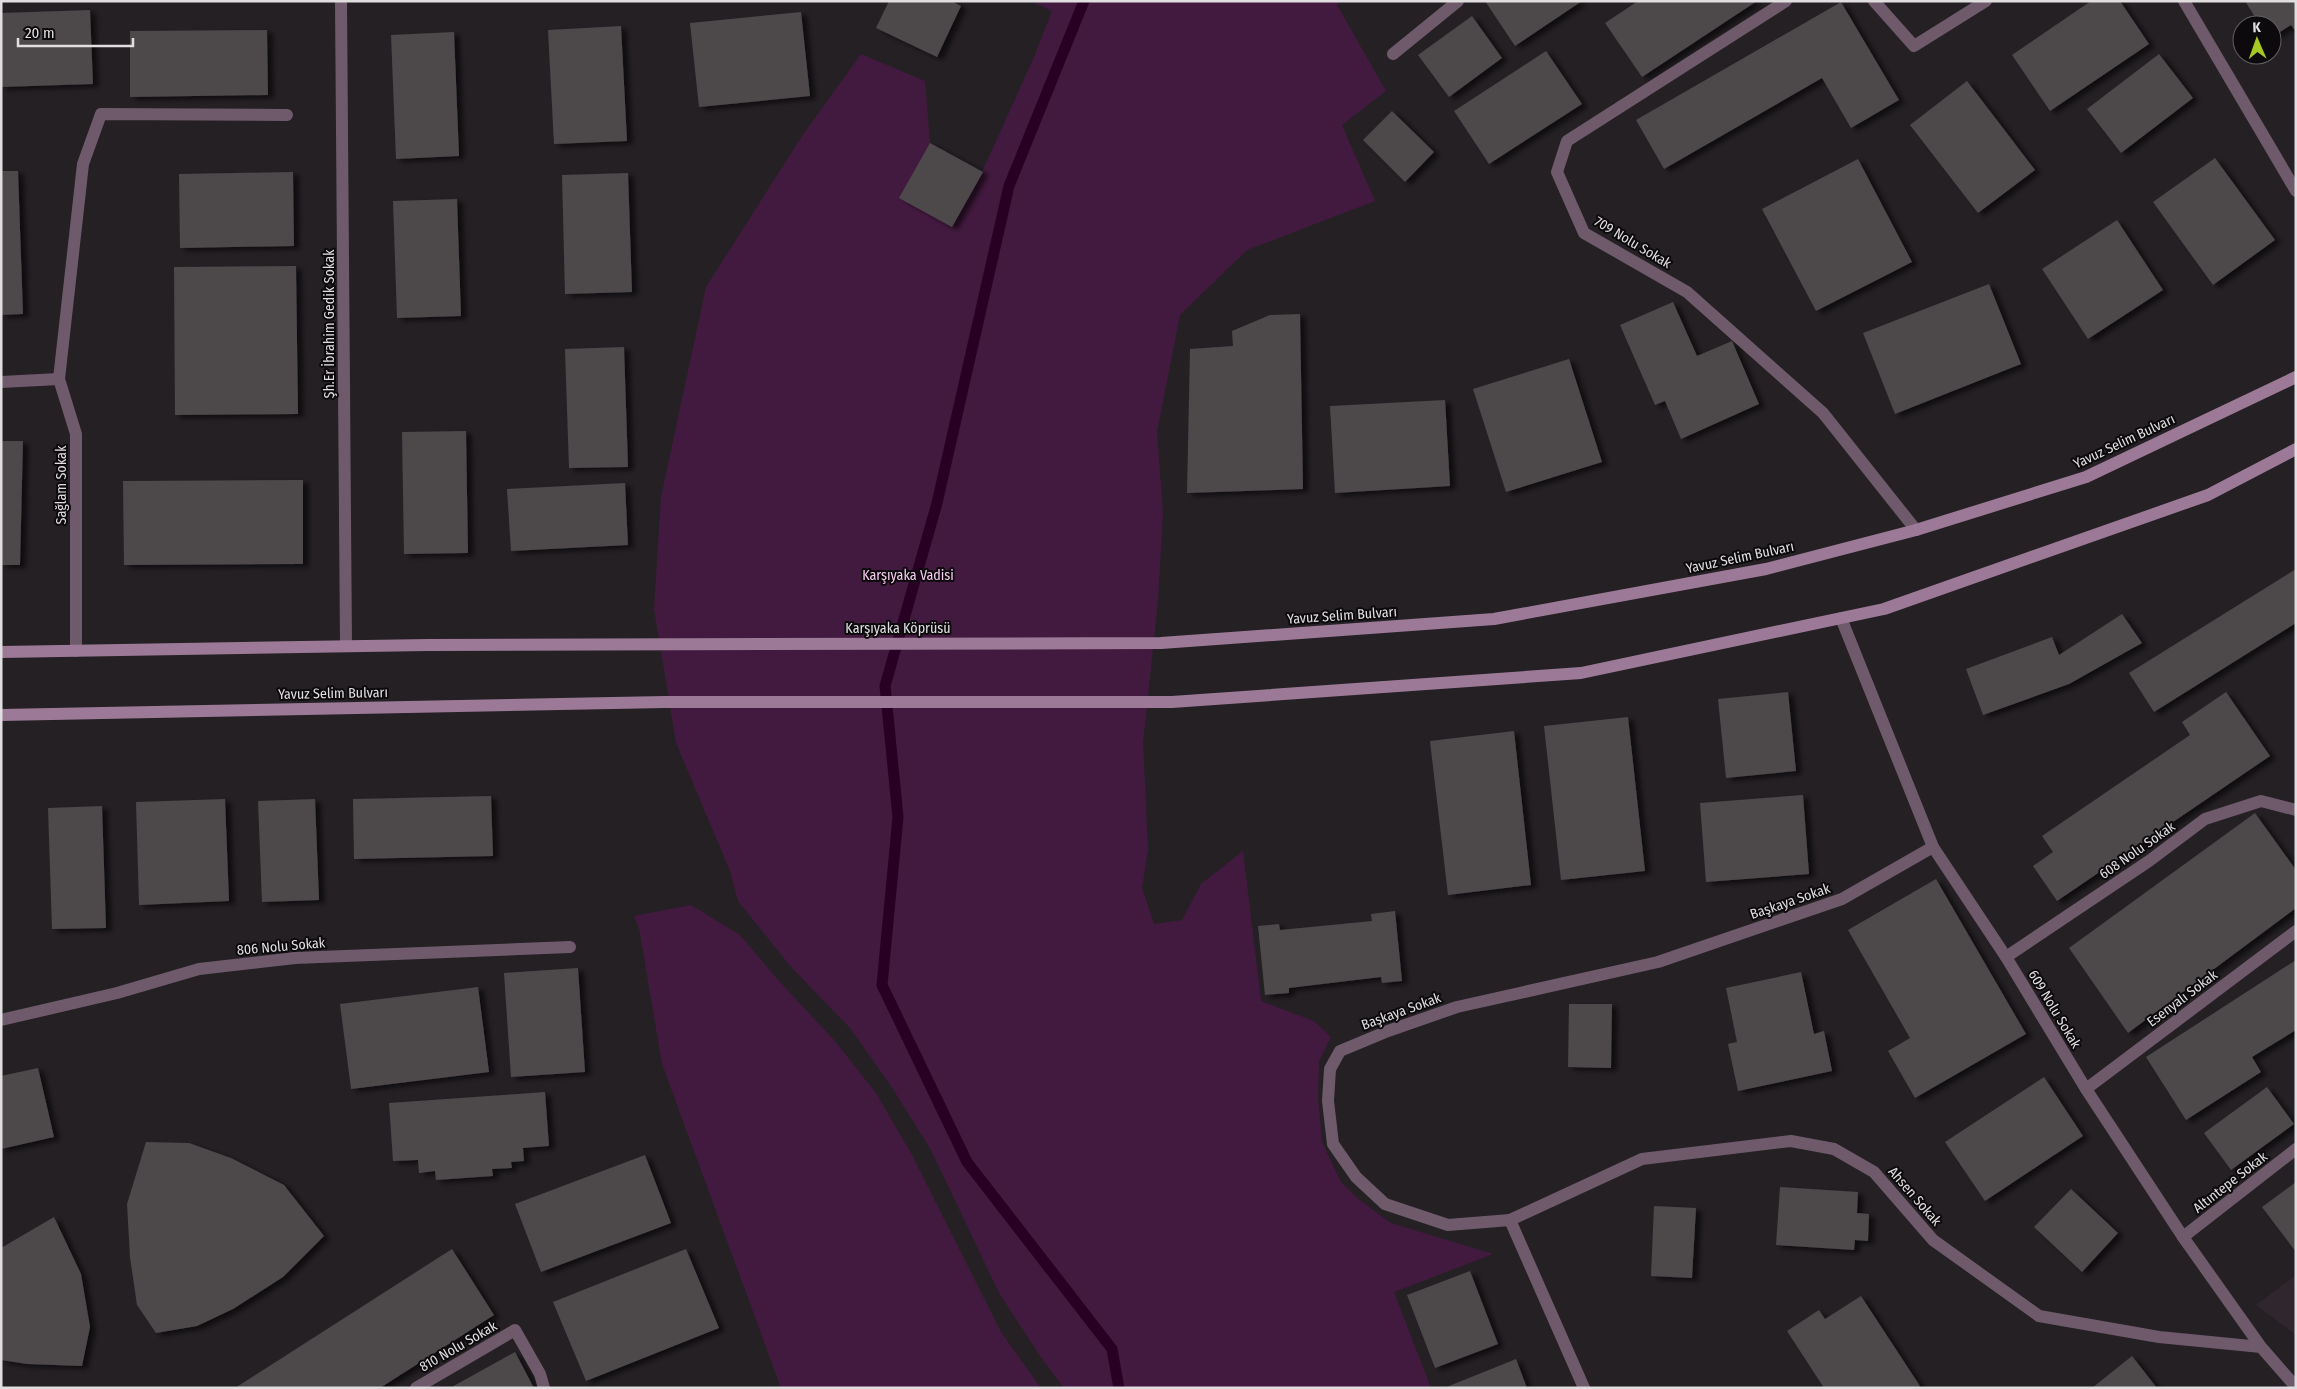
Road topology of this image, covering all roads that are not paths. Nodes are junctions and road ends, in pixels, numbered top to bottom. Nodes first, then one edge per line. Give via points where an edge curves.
1 (341, 1) edge
2 (1458, 1) edge
3 (1786, 1) edge
4 (1874, 1) edge
5 (1986, 1) edge
6 (2184, 1) edge
7 (1393, 54) dead end
8 (287, 114) dead end
9 (2296, 191) edge
10 (2296, 377) edge
11 (59, 378) junction
12 (1, 382) edge
13 (2296, 449) edge
14 (1916, 530) junction
15 (1841, 618) junction
16 (1161, 643) joint
17 (346, 646) junction
18 (76, 651) junction
19 (1, 652) edge
20 (1, 715) edge
21 (2296, 810) edge
22 (1933, 847) junction
23 (2296, 931) edge
24 (570, 947) dead end
25 (2006, 957) junction
26 (1, 1020) edge
27 (2086, 1089) junction
28 (2296, 1150) edge
29 (1510, 1220) junction
30 (2183, 1237) junction
31 (2261, 1347) junction
32 (2296, 1387) edge
33 (416, 1388) edge
34 (544, 1388) edge
35 (1584, 1388) edge

1 - 17 street, Şh.Er İbrahim Gedik Sokak
2 - 7 street
3 - 14 street, 709 Nolu Sokak via 1567,141 1557,172 1584,233 1687,292 1823,413
4 - 5 street via 1914,46
6 - 9 street
8 - 11 street via 101,114 83,164
10 - 14 main road, Yavuz Selim Bulvarı via 2086,477
11 - 12 street
11 - 18 street, Sağlam Sokak via 76,434
13 - 15 main road via 2208,495 1884,609
14 - 16 main road, Yavuz Selim Bulvarı via 1766,569 1494,619
15 - 20 main road, Yavuz Selim Bulvarı via 1581,674 1172,702 665,702
15 - 22 street, 609 Nolu Sokak
16 - 17 main road, Karşıyaka Köprüsü
17 - 18 main road
18 - 19 main road
21 - 25 street, 608 Nolu Sokak via 2261,801 2205,819 2149,861
22 - 25 street, 609 Nolu Sokak
22 - 29 street, Başkaya Sokak via 1833,902 1658,962 1457,1007 1340,1051 1330,1068 1328,1100 1333,1144 1356,1178 1385,1204 1448,1225
23 - 27 street, Esenyalı Sokak
24 - 26 street, 806 Nolu Sokak via 295,958 199,969 117,993
25 - 27 street, 609 Nolu Sokak
27 - 30 street, 609 Nolu Sokak
28 - 30 street, Altıntepe Sokak
29 - 31 street, Ahsen Sokak via 1642,1159 1792,1140 1834,1149 1874,1172 1933,1240 2039,1316 2159,1337
29 - 35 street
30 - 31 street, 609 Nolu Sokak
31 - 32 street, 609 Nolu Sokak
33 - 34 street, 810 Nolu Sokak via 515,1330 540,1374

